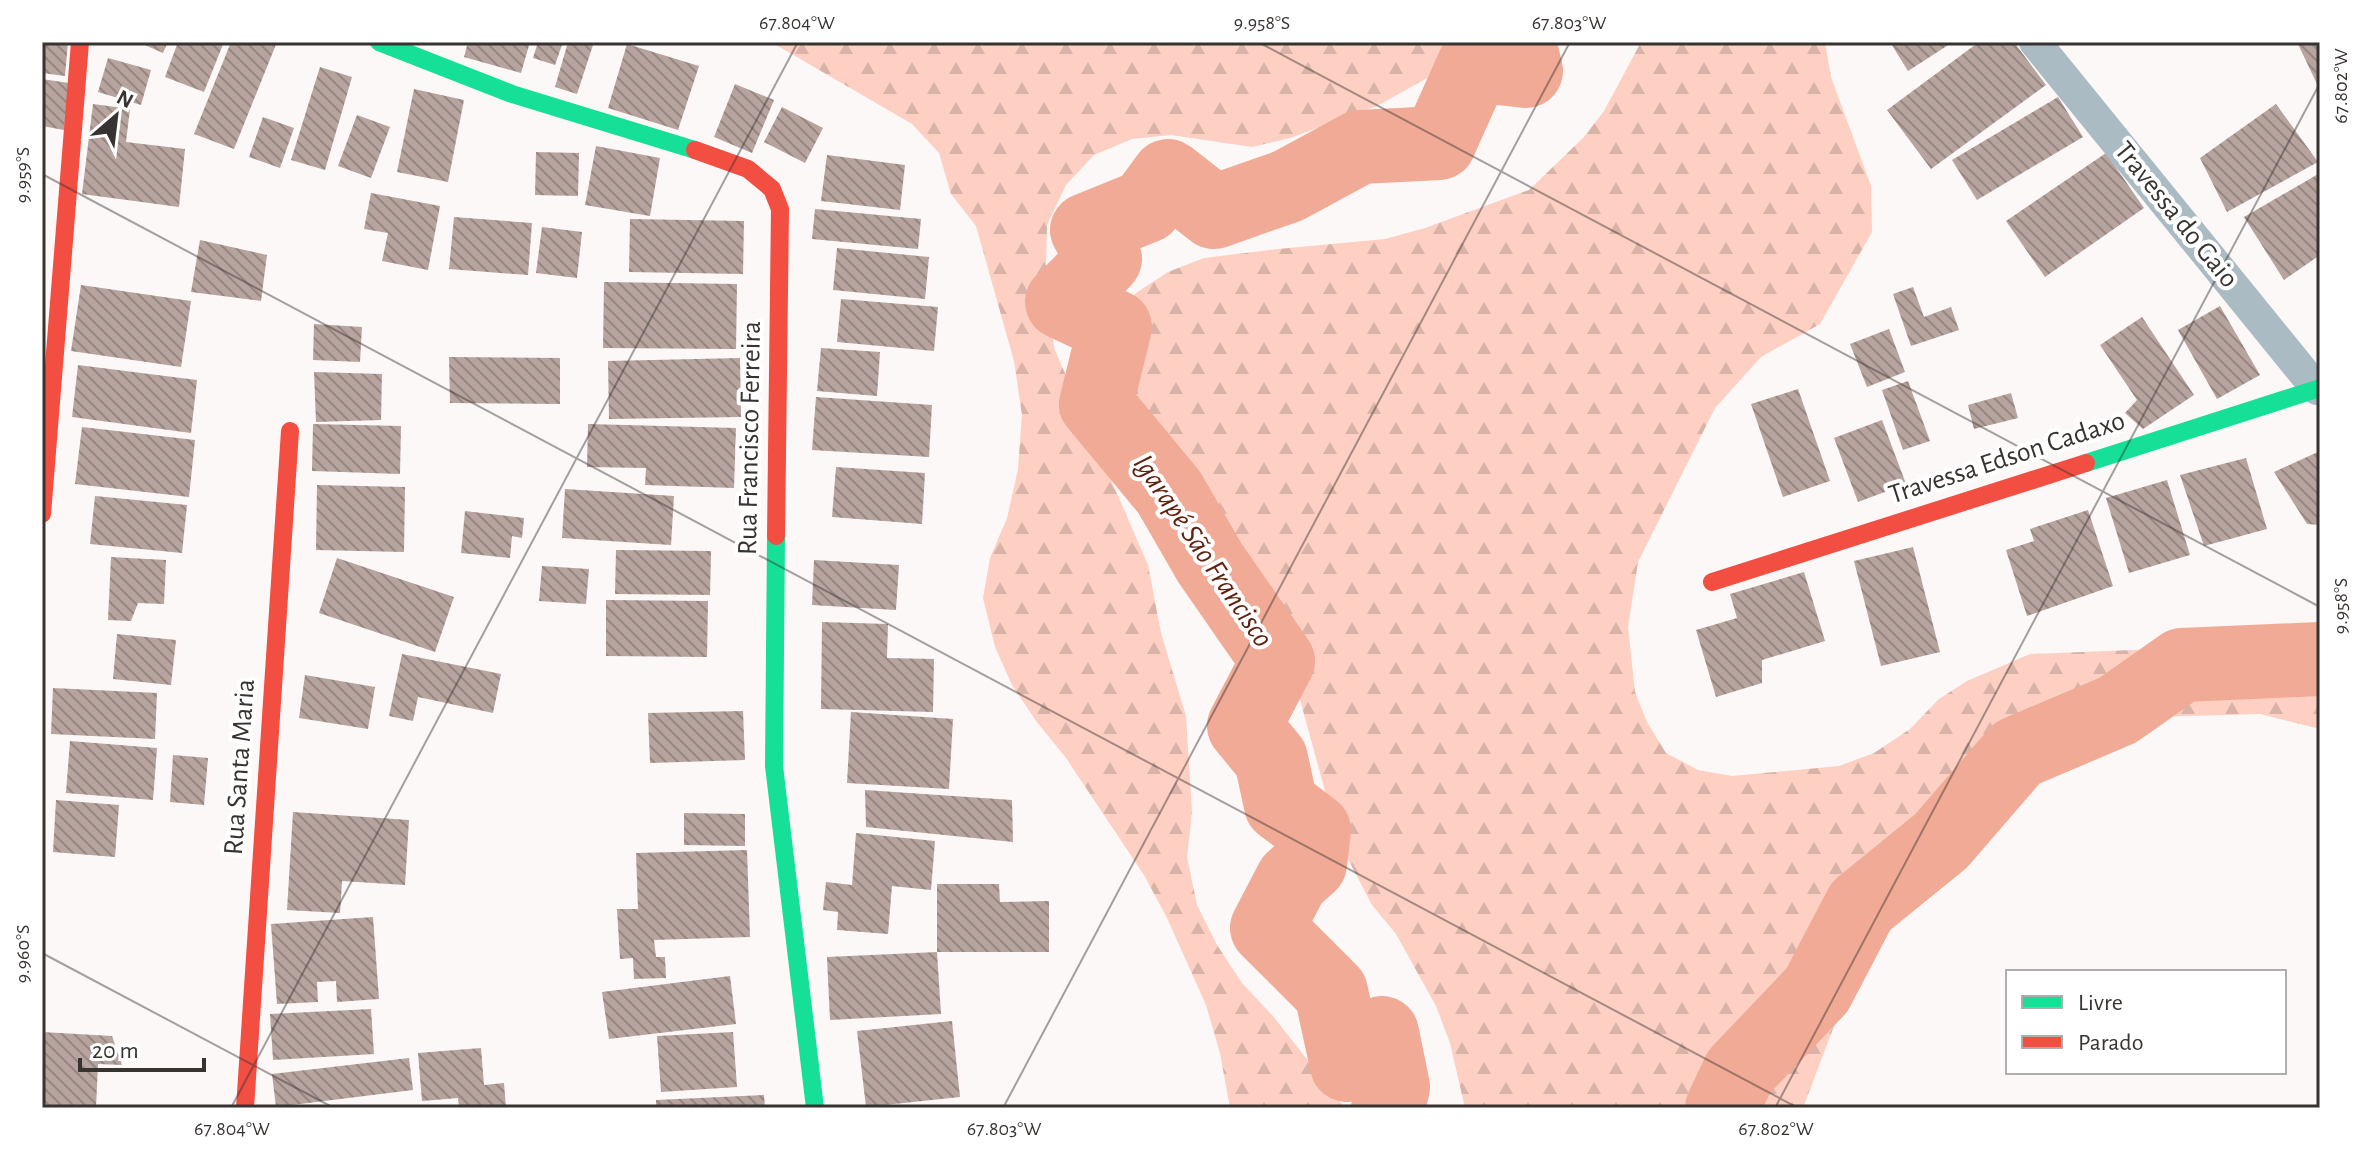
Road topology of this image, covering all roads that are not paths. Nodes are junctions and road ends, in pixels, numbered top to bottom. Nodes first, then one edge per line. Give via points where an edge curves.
1 (80, 42) edge
2 (379, 42) edge
3 (2035, 42) edge
4 (2318, 388) edge
5 (290, 431) dead end
6 (42, 514) edge
7 (1712, 582) dead end
8 (245, 1108) edge
9 (815, 1108) edge

1 - 6 street
2 - 9 street, Rua Francisco Ferreira via 512,94 712,155 748,169 772,189 780,209 774,766
3 - 4 street, Travessa do Gaio
4 - 7 street, Travessa Edson Cadaxo
5 - 8 street, Rua Santa Maria

